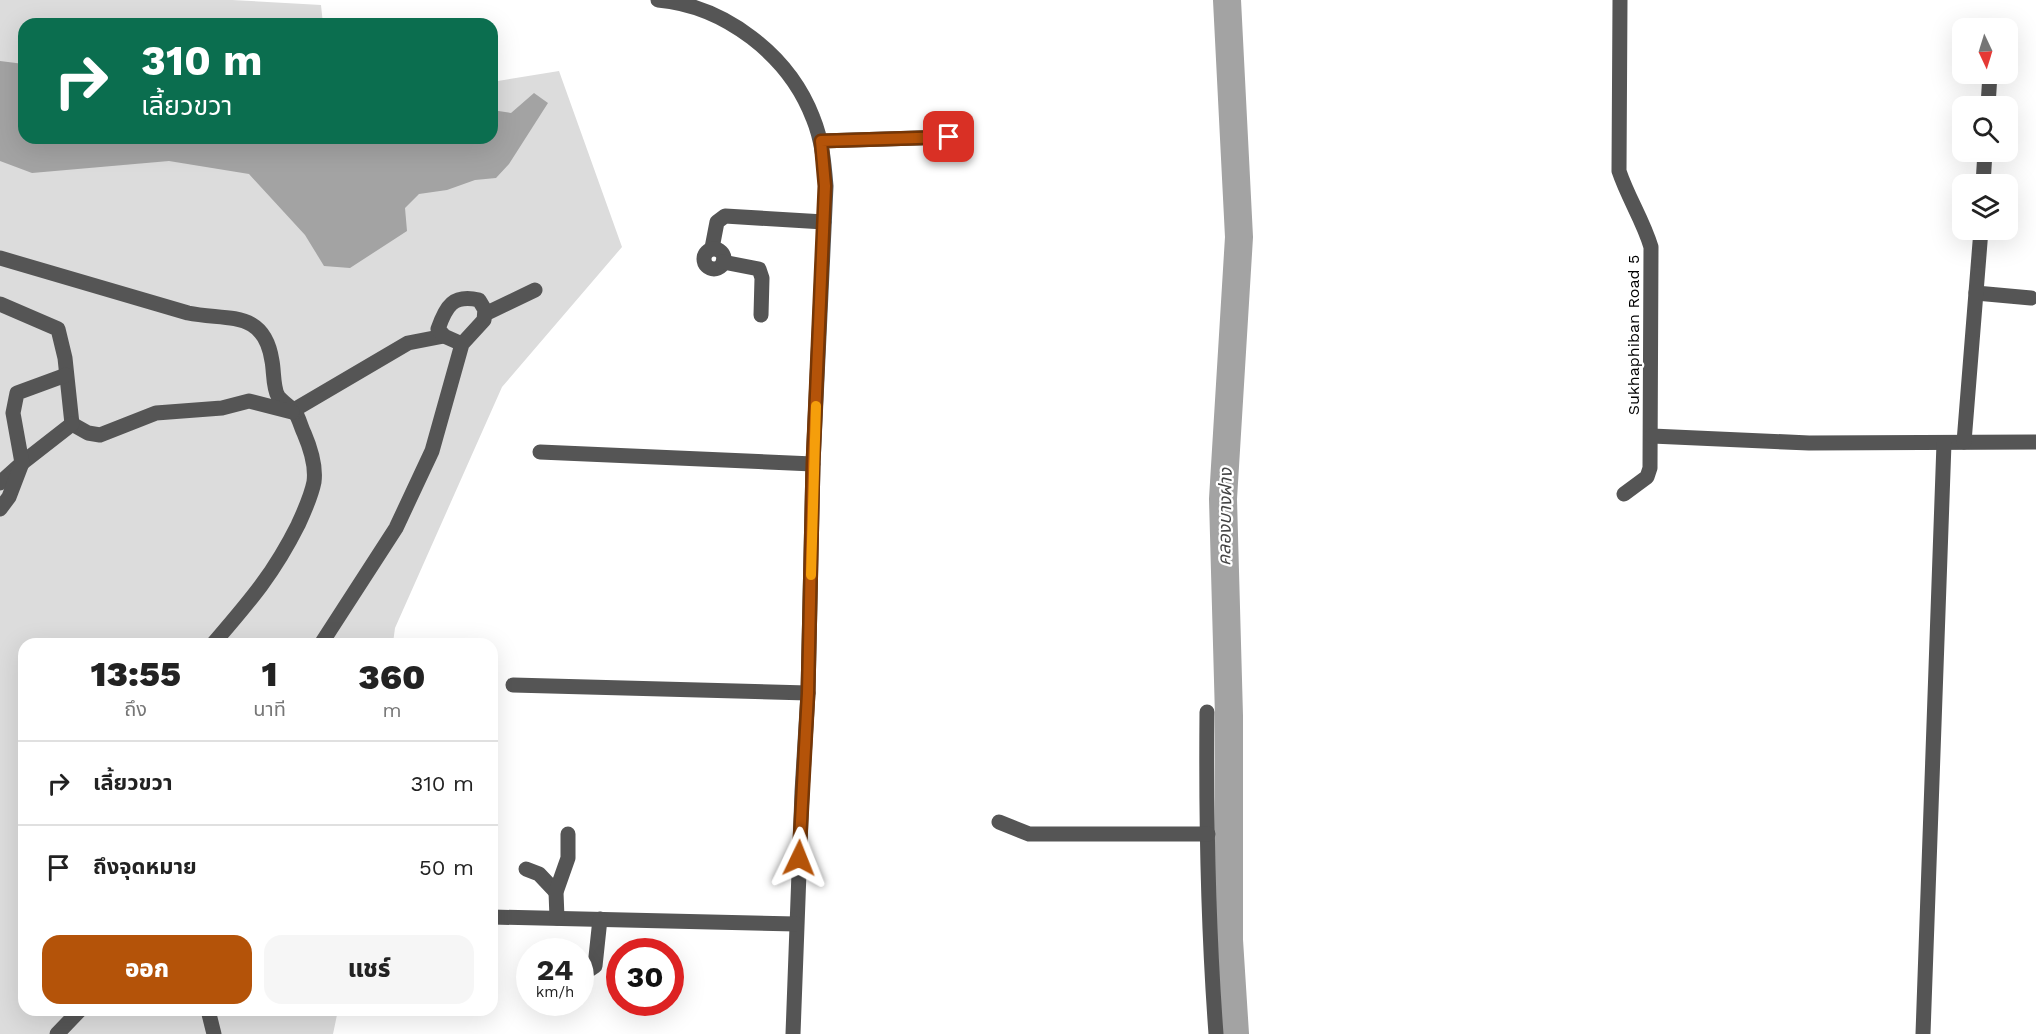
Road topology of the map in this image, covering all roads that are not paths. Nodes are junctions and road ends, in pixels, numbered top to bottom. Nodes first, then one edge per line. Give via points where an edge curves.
1 (658, 0) edge
2 (1620, 0) edge
3 (949, 137) dead end
4 (821, 141) junction
5 (824, 222) junction
6 (1980, 240) edge
7 (0, 258) edge
8 (535, 290) dead end
9 (1976, 293) junction
10 (2031, 298) dead end
11 (0, 304) edge
12 (485, 314) junction
13 (761, 315) dead end
14 (444, 336) junction
15 (462, 344) junction
16 (66, 375) junction
17 (295, 412) junction
18 (72, 424) junction
19 (1652, 436) junction
20 (1964, 442) junction
21 (2036, 442) edge
22 (1944, 443) junction
23 (540, 452) dead end
24 (22, 463) junction
25 (813, 464) junction
26 (0, 483) edge
27 (1624, 494) dead end
28 (0, 509) edge
29 (218, 638) edge
30 (325, 638) edge
31 (513, 685) dead end
32 (808, 693) junction
33 (1207, 712) dead end
34 (999, 822) dead end
35 (568, 834) dead end
36 (1208, 834) junction
37 (526, 869) dead end
38 (556, 892) junction
39 (498, 917) edge
40 (557, 918) junction
41 (600, 919) junction
42 (796, 924) junction
43 (594, 967) edge
44 (74, 1016) edge
45 (210, 1016) edge
46 (57, 1034) edge
47 (214, 1034) edge
48 (793, 1034) edge
49 (1216, 1034) edge
50 (1923, 1034) edge

1 - 4 street via 715,15 759,43 789,73 813,116
2 - 19 street, Sukhaphiban Road 5 via 1619,171 1627,195 1645,224 1651,247
3 - 4 street
4 - 5 street
5 - 13 street via 725,216 717,222 712,248 721,251 723,262 759,269
5 - 25 street
6 - 9 street
7 - 17 street via 188,313 250,322 265,335 277,395
8 - 12 street
9 - 10 street
9 - 20 street
11 - 16 street via 58,329
12 - 14 street via 479,300 466,297 453,301 438,329
12 - 15 street via 479,328
14 - 15 street
14 - 17 street via 408,343
15 - 30 street via 432,451 396,528
16 - 18 street
16 - 24 street via 17,393 13,412
17 - 18 street via 249,401 222,408 156,413 100,435
17 - 29 street via 313,463 314,482 305,510 270,576
18 - 24 street
19 - 22 street, Sukhaphiban Road 5 via 1809,443
19 - 27 street via 1647,477
20 - 21 street, Sukhaphiban Road 5
20 - 22 street, Sukhaphiban Road 5
22 - 50 street
23 - 25 street
24 - 26 street
24 - 28 street
25 - 32 street
31 - 32 street
32 - 42 street
33 - 36 street
34 - 36 street via 1029,834
35 - 38 street via 568,858
36 - 49 street
37 - 38 street via 539,874
38 - 40 street
39 - 40 street
40 - 41 street
41 - 42 street
41 - 43 street
42 - 48 street
44 - 46 street
45 - 47 street

